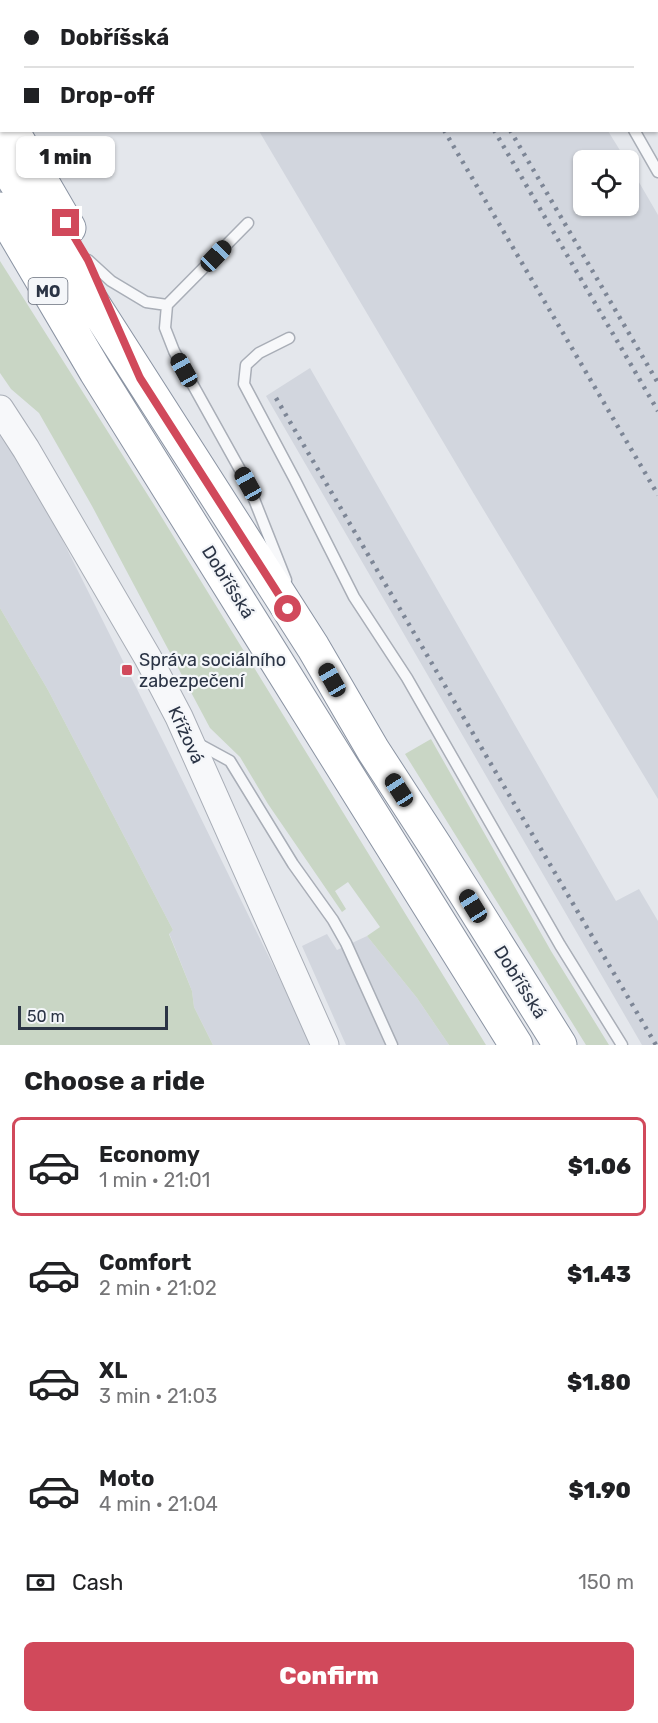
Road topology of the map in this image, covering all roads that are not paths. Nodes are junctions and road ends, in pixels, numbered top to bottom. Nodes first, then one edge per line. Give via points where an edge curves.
1 (13, 132) edge
2 (635, 132) edge
3 (0, 158) edge
4 (658, 172) edge
5 (0, 209) edge
6 (248, 223) dead end
7 (0, 247) edge
8 (88, 260) junction
9 (167, 305) junction
10 (289, 338) dead end
11 (96, 372) junction
12 (140, 378) junction
13 (0, 409) edge
14 (313, 647) junction
15 (190, 740) junction
16 (325, 1045) edge
17 (392, 1045) edge
18 (516, 1045) edge
19 (560, 1045) edge
20 (622, 1045) edge

1 - 8 highway
2 - 4 lane
3 - 12 highway, Dobříšská / MO
5 - 11 highway, Dobříšská / MO
6 - 9 lane
7 - 11 highway
8 - 9 lane via 146,302
8 - 12 highway
9 - 14 lane via 165,328 174,351 248,484
10 - 20 lane via 259,353 246,365 244,384 354,597 407,678
11 - 18 highway, Dobříšská / MO
12 - 14 highway, Dobříšská / MO
13 - 15 street, Křížová via 148,658
14 - 19 highway, Dobříšská / MO via 373,750
15 - 16 street, Křížová
15 - 17 lane via 230,761 346,943

